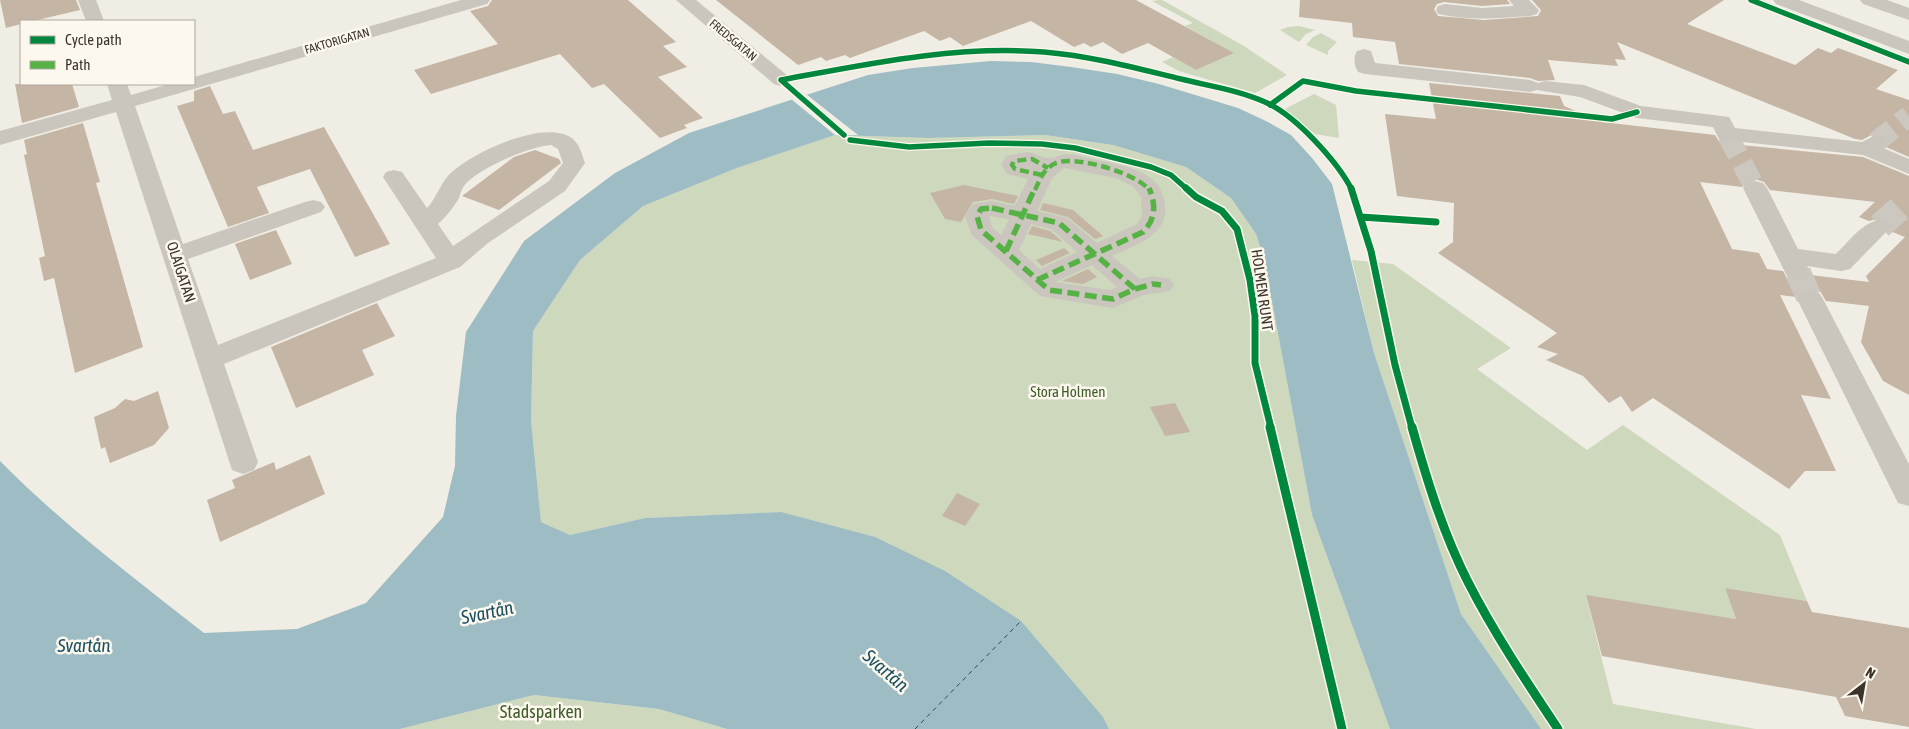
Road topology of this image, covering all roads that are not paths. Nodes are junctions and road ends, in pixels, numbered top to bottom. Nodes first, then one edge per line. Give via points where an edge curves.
1 (87, 0) edge
2 (481, 0) edge
3 (684, 0) edge
4 (1518, 0) edge
5 (1782, 0) edge
6 (1869, 0) edge
7 (1445, 10) dead end
8 (1909, 14) edge
9 (95, 20) edge
10 (1909, 48) edge
11 (1364, 55) dead end
12 (781, 80) dead end
13 (195, 82) edge
14 (178, 85) edge
15 (120, 93) edge
16 (0, 138) edge
17 (1909, 167) edge
18 (394, 177) dead end
19 (1755, 188) tunnel mouth
20 (313, 207) dead end
21 (1024, 214) junction
22 (426, 223) junction
23 (1880, 226) tunnel mouth
24 (1006, 251) junction
25 (175, 255) junction
26 (1096, 255) junction
27 (451, 261) junction
28 (1037, 280) junction
29 (1161, 285) dead end
30 (1135, 289) junction
31 (1810, 299) tunnel mouth
32 (209, 359) junction
33 (243, 462) dead end
34 (1909, 494) edge

1 - 9 street
2 - 13 street, FAKTORIGATAN
3 - 12 street, FREDSGATAN
4 - 7 street via 1530,10 1482,14
5 - 10 street
6 - 8 street
11 - 17 street via 1365,68 1584,92 1637,112 1720,122 1728,135 1872,146
14 - 15 street, FAKTORIGATAN
15 - 16 street, FAKTORIGATAN
15 - 25 street, OLAIGATAN
18 - 22 street
19 - 23 street via 1794,265 1841,263
20 - 25 street
21 - 24 street
21 - 24 street via 992,208 981,209 977,216 981,230
21 - 26 street via 1059,223
21 - 26 street via 1045,171 1057,162 1068,161 1132,176 1149,189 1154,198 1152,223 1143,232
22 - 27 street
22 - 27 street via 444,204 456,181 489,159 524,142 553,138 563,141 568,147 574,163 557,186 479,238
24 - 28 street
25 - 32 street, OLAIGATAN
26 - 28 street
26 - 30 street
27 - 32 street
28 - 30 street via 1049,290 1113,299
29 - 30 street
31 - 34 street
32 - 33 street, OLAIGATAN

